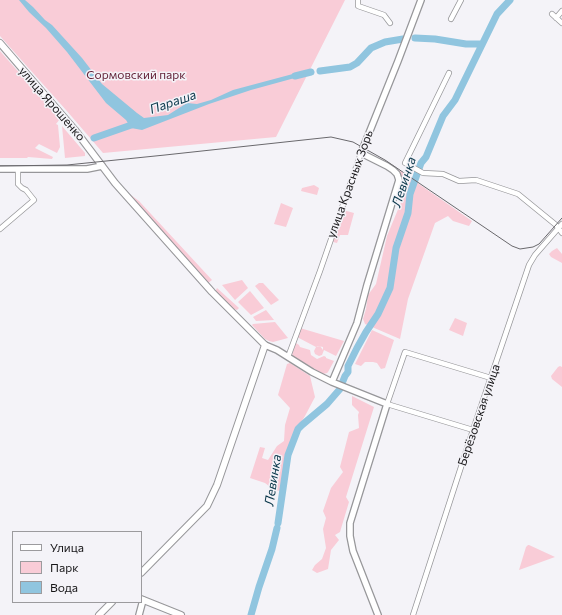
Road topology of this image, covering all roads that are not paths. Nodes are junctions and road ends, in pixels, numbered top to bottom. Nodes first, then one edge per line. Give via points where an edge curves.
1 (358, 0) edge
2 (421, 0) edge
3 (461, 0) edge
4 (562, 11) edge
5 (552, 14) dead end
6 (451, 18) dead end
7 (556, 18) junction
8 (390, 23) dead end
9 (562, 23) edge
10 (0, 44) edge
11 (449, 73) dead end
12 (361, 153) junction
13 (102, 166) junction
14 (0, 169) edge
15 (18, 170) junction
16 (562, 224) edge
17 (558, 228) junction
18 (0, 229) edge
19 (562, 234) edge
20 (265, 345) junction
21 (288, 357) junction
22 (491, 378) junction
23 (332, 382) junction
24 (387, 404) junction
25 (473, 430) junction
26 (142, 572) edge
27 (142, 598) edge
28 (111, 603) edge
29 (141, 603) edge
30 (99, 615) edge
31 (138, 615) edge
32 (180, 615) edge
33 (378, 615) edge
34 (413, 615) edge

1 - 8 street via 358,6 384,15
2 - 12 street, улица Красных Зорь
3 - 6 street
4 - 7 street
5 - 7 street
7 - 9 street
10 - 13 main road, улица Ярошенко via 75,130
11 - 17 street via 406,163 423,173 443,174 459,181 476,180 518,194
12 - 21 street, улица Красных Зорь
12 - 23 street via 393,170 400,180 357,323
13 - 15 street via 86,169
13 - 20 main road, улица Ярошенко via 115,184 212,292
14 - 15 street
15 - 18 street via 18,184 34,200
16 - 17 street, Берёзовская улица
17 - 19 street
17 - 22 street, Берёзовская улица via 529,265
20 - 21 street
20 - 26 main road via 217,485 207,506
21 - 23 street
22 - 24 street via 405,352
22 - 25 street, Берёзовская улица
23 - 24 street
24 - 25 street
24 - 33 street via 350,523 353,551
25 - 34 street, Берёзовская улица
27 - 32 main road
28 - 30 main road
29 - 31 street

